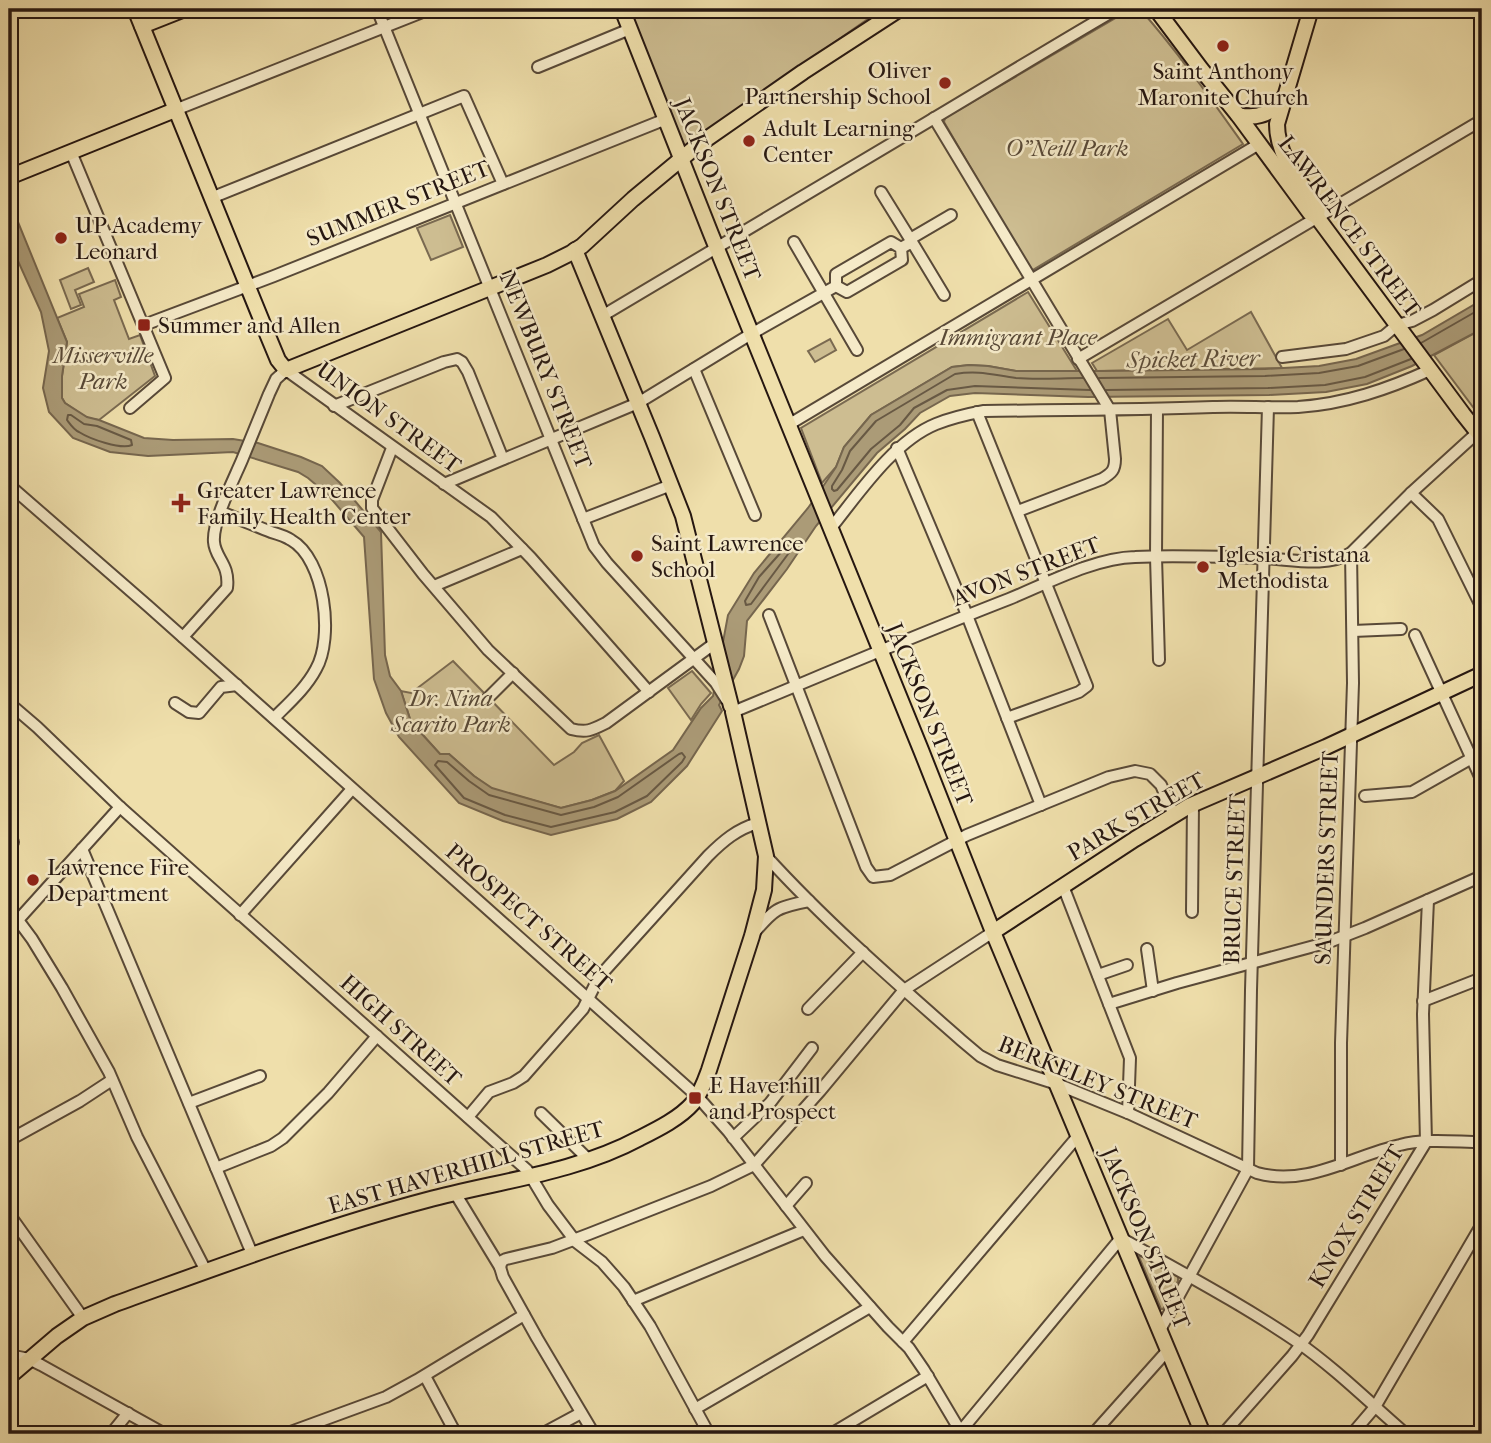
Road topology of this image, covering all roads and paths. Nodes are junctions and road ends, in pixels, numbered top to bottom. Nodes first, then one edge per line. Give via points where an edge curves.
1 (135, 9) edge
2 (185, 9) edge
3 (377, 9) edge
4 (429, 9) edge
5 (622, 9) edge
6 (900, 9) edge
7 (1118, 9) edge
8 (1156, 9) edge
9 (1311, 9) edge
10 (142, 26) junction
11 (384, 27) junction
12 (630, 29) junction
13 (538, 67) dead end
14 (1285, 95) junction
15 (175, 110) junction
16 (419, 114) junction
17 (1238, 115) junction
18 (666, 118) junction
19 (934, 118) junction
20 (1482, 120) edge
21 (1259, 144) junction
22 (71, 152) junction
23 (682, 159) junction
24 (10, 173) edge
25 (503, 184) junction
26 (881, 192) dead end
27 (211, 198) junction
28 (455, 203) junction
29 (951, 215) dead end
30 (1317, 217) junction
31 (911, 240) junction
32 (794, 242) dead end
33 (716, 247) junction
34 (901, 248) junction
35 (575, 250) junction
36 (1482, 280) edge
37 (1031, 281) junction
38 (247, 286) junction
39 (836, 286) junction
40 (490, 288) junction
41 (824, 293) junction
42 (944, 295) dead end
43 (602, 316) junction
44 (1397, 325) junction
45 (144, 326) junction
46 (751, 334) junction
47 (857, 350) dead end
48 (1282, 357) dead end
49 (1081, 364) junction
50 (1428, 367) junction
51 (694, 369) junction
52 (285, 370) junction
53 (638, 403) junction
54 (334, 406) junction
55 (1268, 407) junction
56 (130, 408) dead end
57 (1157, 409) junction
58 (1110, 410) junction
59 (977, 412) junction
60 (788, 425) junction
61 (1480, 435) edge
62 (551, 439) junction
63 (392, 448) junction
64 (897, 449) junction
65 (503, 459) junction
66 (444, 484) junction
67 (9, 485) edge
68 (671, 485) junction
69 (1411, 493) junction
70 (1018, 511) junction
71 (221, 512) junction
72 (755, 515) dead end
73 (583, 519) junction
74 (829, 525) junction
75 (522, 550) junction
76 (1351, 553) junction
77 (1156, 557) junction
78 (1265, 558) junction
79 (1047, 583) junction
80 (434, 586) junction
81 (1482, 608) edge
82 (769, 615) dead end
83 (967, 615) junction
84 (1401, 629) dead end
85 (1353, 631) junction
86 (1415, 635) dead end
87 (183, 637) junction
88 (716, 647) junction
89 (880, 651) junction
90 (1159, 660) dead end
91 (696, 662) junction
92 (513, 673) junction
93 (1482, 674) edge
94 (237, 685) junction
95 (796, 686) junction
96 (649, 692) junction
97 (1441, 693) junction
98 (488, 698) dead end
99 (9, 703) edge
100 (175, 703) dead end
101 (731, 708) junction
102 (274, 718) junction
103 (1007, 718) junction
104 (1352, 735) junction
105 (1472, 758) junction
106 (1258, 776) junction
107 (1482, 781) edge
108 (352, 789) junction
109 (1365, 796) dead end
110 (1193, 804) junction
111 (1041, 805) junction
112 (120, 807) junction
113 (1174, 815) junction
114 (758, 823) junction
115 (957, 840) junction
116 (82, 849) junction
117 (766, 856) junction
118 (1482, 876) edge
119 (1063, 886) junction
120 (1428, 900) junction
121 (809, 901) junction
122 (9, 908) edge
123 (1192, 912) dead end
124 (240, 915) junction
125 (18, 919) junction
126 (9, 930) edge
127 (993, 932) junction
128 (752, 936) junction
129 (1345, 936) junction
130 (1147, 948) dead end
131 (863, 952) junction
132 (1252, 963) junction
133 (1128, 965) dead end
134 (1098, 975) junction
135 (1482, 978) edge
136 (904, 989) junction
137 (1153, 991) junction
138 (588, 997) junction
139 (1423, 1001) junction
140 (1110, 1004) junction
141 (808, 1009) dead end
142 (377, 1037) junction
143 (811, 1048) dead end
144 (260, 1076) dead end
145 (112, 1080) junction
146 (1057, 1084) junction
147 (697, 1096) junction
148 (189, 1103) junction
149 (541, 1113) dead end
150 (1128, 1113) junction
151 (468, 1117) junction
152 (1078, 1136) junction
153 (733, 1138) junction
154 (11, 1139) dead end
155 (1426, 1142) junction
156 (1482, 1142) edge
157 (589, 1160) junction
158 (1340, 1164) junction
159 (754, 1165) junction
160 (216, 1168) junction
161 (1248, 1169) junction
162 (530, 1176) junction
163 (806, 1183) dead end
164 (455, 1193) junction
165 (786, 1206) junction
166 (11, 1220) edge
167 (1482, 1224) edge
168 (804, 1230) junction
169 (1121, 1238) junction
170 (575, 1240) junction
171 (253, 1256) junction
172 (500, 1267) junction
173 (206, 1271) junction
174 (1189, 1277) junction
175 (633, 1301) junction
176 (870, 1307) junction
177 (524, 1315) junction
178 (83, 1318) junction
179 (1160, 1330) junction
180 (903, 1342) junction
181 (1301, 1345) junction
182 (1168, 1350) junction
183 (9, 1355) edge
184 (29, 1359) junction
185 (425, 1376) junction
186 (928, 1376) junction
187 (9, 1377) edge
188 (1375, 1407) junction
189 (695, 1409) junction
190 (128, 1413) junction
191 (581, 1413) junction
192 (851, 1429) edge
193 (961, 1433) edge
194 (111, 1434) edge
195 (165, 1434) edge
196 (285, 1434) edge
197 (456, 1434) edge
198 (542, 1434) edge
199 (594, 1434) edge
200 (709, 1434) edge
201 (831, 1434) edge
202 (1093, 1434) edge
203 (1203, 1434) edge
204 (1223, 1434) edge
205 (1352, 1434) edge
206 (1406, 1434) edge

1 - 10 main road, UNION STREET
2 - 10 main road
3 - 11 street, NEWBURY STREET
4 - 11 street
5 - 12 main road, JACKSON STREET
6 - 23 main road
7 - 19 street
8 - 17 main road, LAWRENCE STREET
9 - 14 main road
10 - 15 main road, UNION STREET
11 - 15 street
11 - 16 street, NEWBURY STREET
12 - 13 street
12 - 18 main road, JACKSON STREET
14 - 17 main road via 1271,112
14 - 30 main road via 1278,139 1286,161 1318,207
15 - 22 main road
15 - 27 main road, UNION STREET
16 - 25 street via 464,96
16 - 27 street
16 - 28 street, NEWBURY STREET
17 - 21 main road, LAWRENCE STREET
18 - 23 main road, JACKSON STREET
18 - 25 street, SUMMER STREET
19 - 33 street
19 - 37 street
20 - 30 street
21 - 30 main road, LAWRENCE STREET
21 - 37 street
22 - 24 main road
22 - 45 street
23 - 33 main road, JACKSON STREET
23 - 35 main road
25 - 28 street, SUMMER STREET
26 - 31 street
27 - 38 main road, UNION STREET
28 - 38 street, SUMMER STREET
28 - 40 street, NEWBURY STREET
29 - 31 street
30 - 44 main road, LAWRENCE STREET
30 - 49 street
31 - 34 street
31 - 42 street
32 - 41 street
33 - 43 street
33 - 46 main road, JACKSON STREET
34 - 39 street via 891,242 836,274
34 - 39 street via 902,260 848,292
35 - 40 main road
35 - 43 main road, EAST HAVERHILL STREET
36 - 44 street via 1433,310
37 - 49 street
37 - 60 street
38 - 45 street, SUMMER STREET
38 - 52 main road, UNION STREET
39 - 41 street
40 - 52 main road
40 - 62 street, NEWBURY STREET
41 - 46 street
41 - 47 street
43 - 53 main road, EAST HAVERHILL STREET
44 - 48 street via 1384,336 1346,349
44 - 50 main road, LAWRENCE STREET
45 - 56 street via 165,378
46 - 51 street
46 - 60 main road, JACKSON STREET
49 - 58 street
50 - 55 street via 1364,396 1326,404
50 - 61 main road, LAWRENCE STREET
51 - 53 street
51 - 72 street
52 - 54 street, UNION STREET
52 - 71 street via 276,379
53 - 62 street
53 - 68 main road, EAST HAVERHILL STREET
54 - 63 street, UNION STREET
54 - 65 street via 457,359 468,372
55 - 57 street
55 - 78 street, BRUCE STREET
57 - 58 street
57 - 77 street
58 - 59 street
58 - 70 street via 1112,473
59 - 64 street via 933,425
59 - 70 street
60 - 74 main road, JACKSON STREET
61 - 69 street
62 - 65 street
62 - 73 street, NEWBURY STREET
63 - 66 street, UNION STREET
63 - 80 street via 373,508
64 - 74 street
64 - 83 street
65 - 66 street
66 - 75 street, UNION STREET via 491,517
67 - 87 street, PROSPECT STREET
68 - 73 street
68 - 88 main road, EAST HAVERHILL STREET via 687,528
69 - 76 street
69 - 81 street via 1438,519
70 - 79 street
71 - 87 street via 214,544 225,566 227,588
71 - 102 street via 292,540 306,552 320,584 324,648 317,669
73 - 91 street, NEWBURY STREET via 607,563
74 - 89 main road, JACKSON STREET
75 - 80 street
75 - 96 street, UNION STREET
76 - 78 street, AVON STREET via 1332,561
76 - 85 street, SAUNDERS STREET
77 - 78 street, AVON STREET
77 - 79 street, AVON STREET via 1103,562
77 - 90 street
78 - 106 street, BRUCE STREET
79 - 83 street, AVON STREET
79 - 103 street via 1087,686
80 - 92 street
82 - 95 street
83 - 89 street, AVON STREET
83 - 103 street
84 - 85 street
85 - 104 street, SAUNDERS STREET
86 - 97 street
87 - 94 street, PROSPECT STREET
88 - 91 street
88 - 101 main road, EAST HAVERHILL STREET
89 - 95 street, AVON STREET
89 - 115 main road, JACKSON STREET
91 - 96 street
91 - 101 street, NEWBURY STREET
92 - 96 street via 571,729 582,732 606,723
92 - 98 street
93 - 97 main road, PARK STREET
94 - 100 street via 221,687 199,713
94 - 102 street, PROSPECT STREET
95 - 101 street, AVON STREET
95 - 115 street via 873,877 890,875
97 - 104 main road, PARK STREET
97 - 105 street
99 - 112 street, HIGH STREET
101 - 114 main road, EAST HAVERHILL STREET
102 - 108 street, PROSPECT STREET
103 - 111 street
104 - 106 main road, PARK STREET
104 - 129 street, SAUNDERS STREET
105 - 107 street
105 - 109 street via 1412,792
106 - 110 main road, PARK STREET
106 - 132 street, BRUCE STREET
108 - 124 street
108 - 138 street, PROSPECT STREET
110 - 113 main road, PARK STREET
110 - 123 street
111 - 113 street via 1135,771 1150,774 1161,785
111 - 115 street
112 - 116 street
112 - 124 street, HIGH STREET
113 - 119 main road, PARK STREET
114 - 117 main road, EAST HAVERHILL STREET
114 - 138 street via 736,832 708,856 599,977
115 - 127 main road, JACKSON STREET
116 - 125 street
116 - 148 street
117 - 121 street, BERKELEY STREET
117 - 128 main road, EAST HAVERHILL STREET via 764,890
118 - 120 street
119 - 127 main road, PARK STREET
119 - 134 street
120 - 129 street
120 - 139 street, KNOX STREET
121 - 128 street via 770,914
121 - 131 street, BERKELEY STREET
122 - 125 street
124 - 142 street, HIGH STREET
125 - 126 street
125 - 145 street
127 - 136 street, PARK STREET
127 - 146 main road, JACKSON STREET
128 - 147 main road, EAST HAVERHILL STREET
129 - 132 street
129 - 158 street, SAUNDERS STREET
130 - 137 street
131 - 136 street, BERKELEY STREET
131 - 141 street
132 - 137 street
132 - 161 street, BRUCE STREET
133 - 134 street
134 - 140 street
135 - 139 street
136 - 146 street, BERKELEY STREET via 980,1056
136 - 159 street, PARK STREET
137 - 140 street
138 - 147 street, PROSPECT STREET
138 - 151 street via 583,1009 524,1076 489,1092
139 - 155 street, KNOX STREET
140 - 150 street via 1130,1058
142 - 151 street, HIGH STREET
142 - 160 street via 283,1138
143 - 153 street via 770,1103
144 - 148 street
145 - 154 street
145 - 173 street
146 - 150 street, BERKELEY STREET
146 - 152 main road, JACKSON STREET
147 - 153 street, PROSPECT STREET
147 - 157 main road, EAST HAVERHILL STREET via 687,1109 661,1126
148 - 160 street
149 - 157 street
150 - 161 street, BERKELEY STREET
151 - 162 street, HIGH STREET
152 - 169 main road, JACKSON STREET
152 - 180 street
153 - 159 street, PROSPECT STREET
155 - 156 street, BERKELEY STREET
155 - 158 street, BERKELEY STREET via 1396,1146
155 - 181 street, KNOX STREET
157 - 162 main road, EAST HAVERHILL STREET
158 - 161 street, BERKELEY STREET via 1287,1177
159 - 165 street, PROSPECT STREET
159 - 170 street
160 - 171 street
161 - 174 street, BRUCE STREET
162 - 164 main road, EAST HAVERHILL STREET
162 - 170 street, HIGH STREET
163 - 165 street
164 - 171 main road, EAST HAVERHILL STREET
164 - 172 street
165 - 168 street, PROSPECT STREET
166 - 178 street
167 - 188 street
168 - 175 street
168 - 176 street, PROSPECT STREET
169 - 174 street
169 - 179 main road, JACKSON STREET
169 - 193 street
170 - 172 street via 506,1259
170 - 175 street, HIGH STREET via 602,1262
171 - 173 main road, EAST HAVERHILL STREET
172 - 177 street
173 - 178 main road, EAST HAVERHILL STREET
174 - 179 street, BRUCE STREET
174 - 181 street
175 - 189 street, HIGH STREET
176 - 180 street, PROSPECT STREET
176 - 189 street
177 - 185 street
177 - 191 street
178 - 184 main road, EAST HAVERHILL STREET
179 - 182 main road, JACKSON STREET
180 - 186 street, PROSPECT STREET
181 - 188 street
181 - 204 street, KNOX STREET
182 - 202 street
182 - 203 main road, JACKSON STREET
183 - 184 street
184 - 187 main road, EAST HAVERHILL STREET
184 - 190 street
185 - 196 street via 386,1397
185 - 197 street
186 - 192 street
186 - 193 street, PROSPECT STREET
188 - 205 street
188 - 206 street
189 - 200 street, HIGH STREET
190 - 194 street
190 - 195 street
191 - 198 street
191 - 199 street
192 - 201 street

